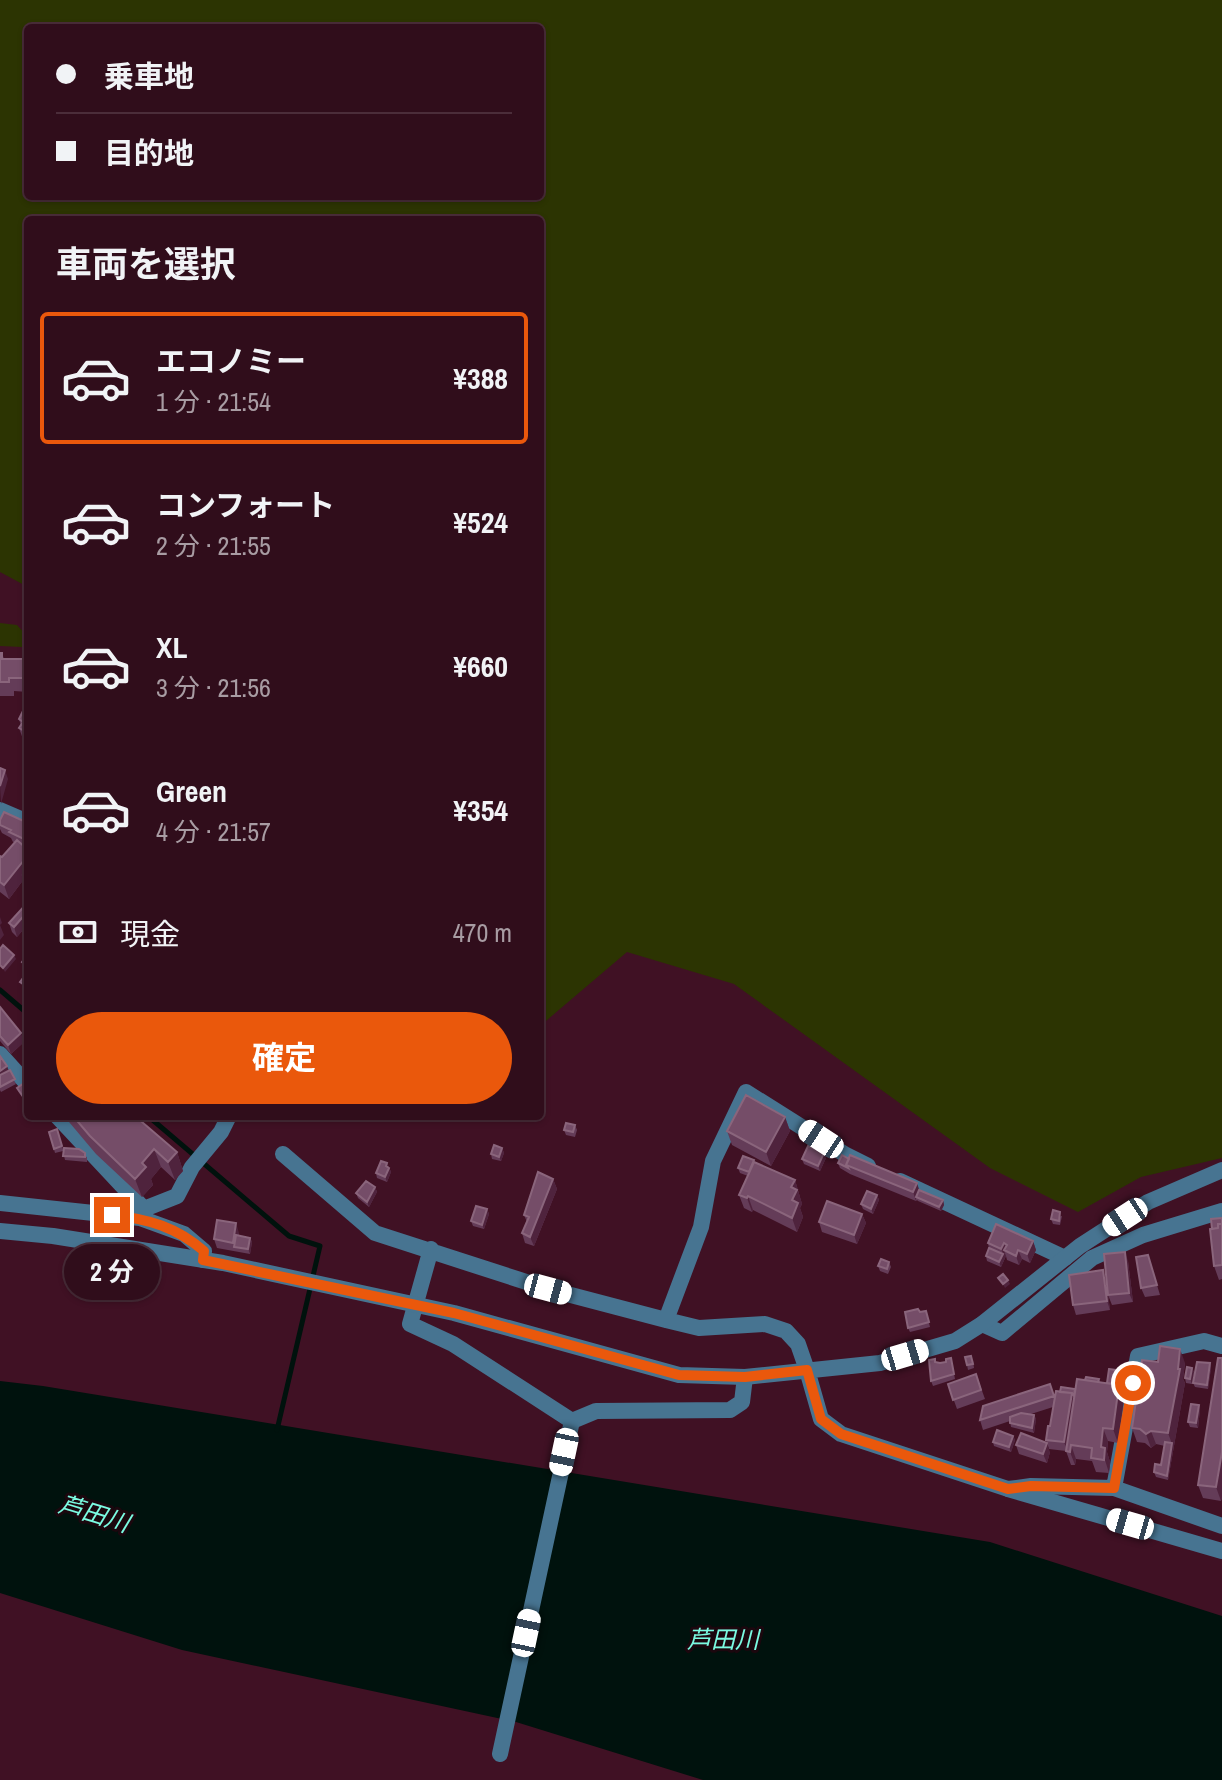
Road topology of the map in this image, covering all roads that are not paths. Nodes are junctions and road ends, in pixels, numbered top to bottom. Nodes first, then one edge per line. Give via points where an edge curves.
1 (0, 810) edge
2 (24, 820) edge
3 (0, 1054) edge
4 (24, 1081) edge
5 (60, 1120) edge
6 (227, 1120) edge
7 (283, 1154) dead end
8 (1222, 1170) edge
9 (0, 1203) edge
10 (1222, 1211) edge
11 (142, 1214) junction
12 (0, 1231) edge
13 (431, 1249) junction
14 (1065, 1258) junction
15 (203, 1260) junction
16 (416, 1305) junction
17 (666, 1320) junction
18 (982, 1324) junction
19 (1222, 1346) edge
20 (807, 1370) junction
21 (745, 1377) junction
22 (572, 1421) junction
23 (1114, 1488) junction
24 (1008, 1489) junction
25 (1222, 1526) edge
26 (1222, 1551) edge
27 (500, 1754) dead end

1 - 2 street
3 - 4 street
5 - 11 street
6 - 11 street via 177,1196
7 - 13 street via 375,1233
8 - 14 street via 1148,1202
9 - 11 street
10 - 18 street via 1143,1235 1092,1258 1002,1333
11 - 15 street via 184,1234 204,1251
12 - 15 street
13 - 16 street
13 - 17 street via 548,1289
14 - 17 street via 846,1155 746,1092 713,1161 701,1227
14 - 18 street
15 - 16 street
16 - 21 street via 679,1375
16 - 22 street via 410,1324 453,1344
17 - 20 street via 699,1328 765,1324 786,1331 798,1344
18 - 20 street via 955,1341 880,1363
19 - 23 street via 1204,1341 1138,1356
20 - 21 street
20 - 24 street via 821,1419 841,1434
21 - 22 street via 742,1402 730,1410 596,1411
22 - 27 street
23 - 24 street
23 - 25 street
24 - 26 street

